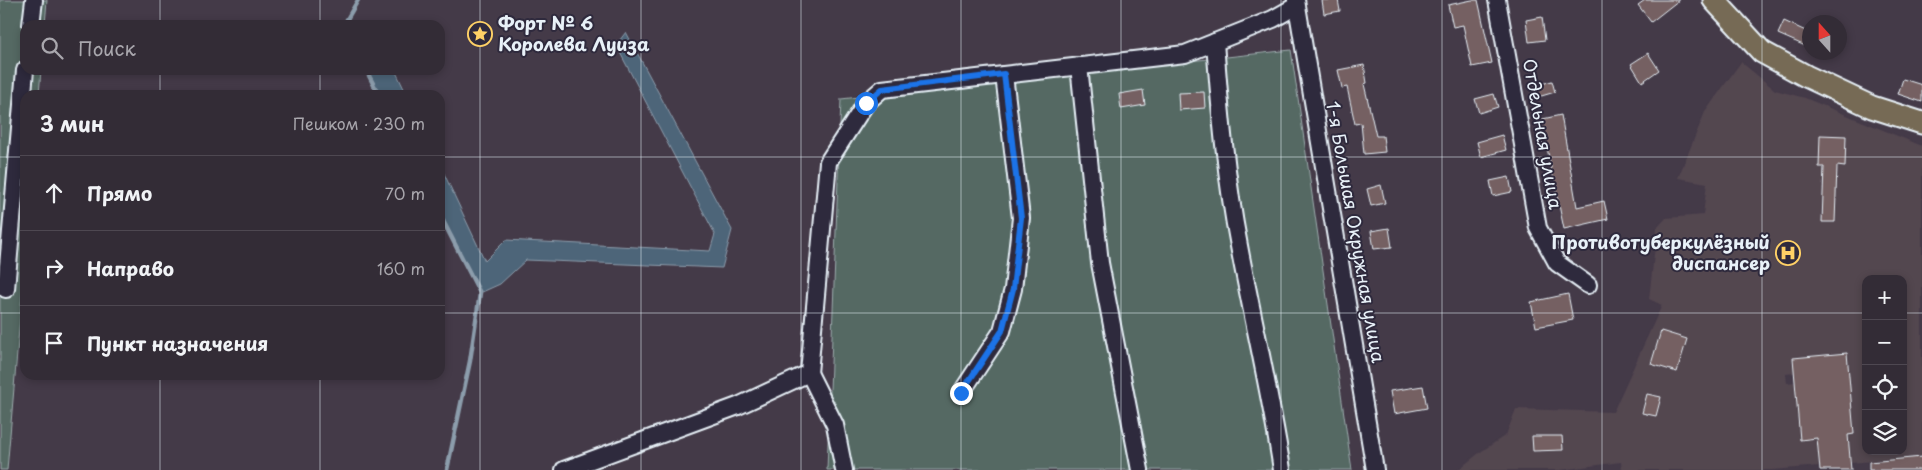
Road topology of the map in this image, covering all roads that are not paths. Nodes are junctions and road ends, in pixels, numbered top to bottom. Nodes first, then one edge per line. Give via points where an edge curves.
1 (34, 0) edge
2 (1497, 0) edge
3 (1714, 0) edge
4 (1296, 3) edge
5 (32, 20) edge
6 (1215, 42) junction
7 (1079, 66) junction
8 (1004, 74) junction
9 (25, 75) edge
10 (23, 90) edge
11 (1922, 123) edge
12 (20, 128) edge
13 (1588, 285) dead end
14 (6, 289) dead end
15 (808, 373) junction
16 (961, 393) dead end
17 (564, 470) edge
18 (844, 470) edge
19 (1140, 470) edge
20 (1282, 470) edge
21 (1375, 470) edge

1 - 5 street
2 - 13 street, Отдельная улица via 1538,228 1557,263
3 - 11 main road via 1762,52 1872,107
4 - 6 street via 1273,19
4 - 21 street, 1-я Большая Окружная улица
6 - 7 street via 1185,54
6 - 20 street via 1220,119 1239,245 1272,404
7 - 8 street
7 - 19 street via 1100,263
8 - 15 street via 882,89 861,112 828,162
8 - 16 street via 1021,218 1013,289 1002,331
9 - 10 street
12 - 14 street
15 - 17 street via 738,406
15 - 18 street via 835,425

